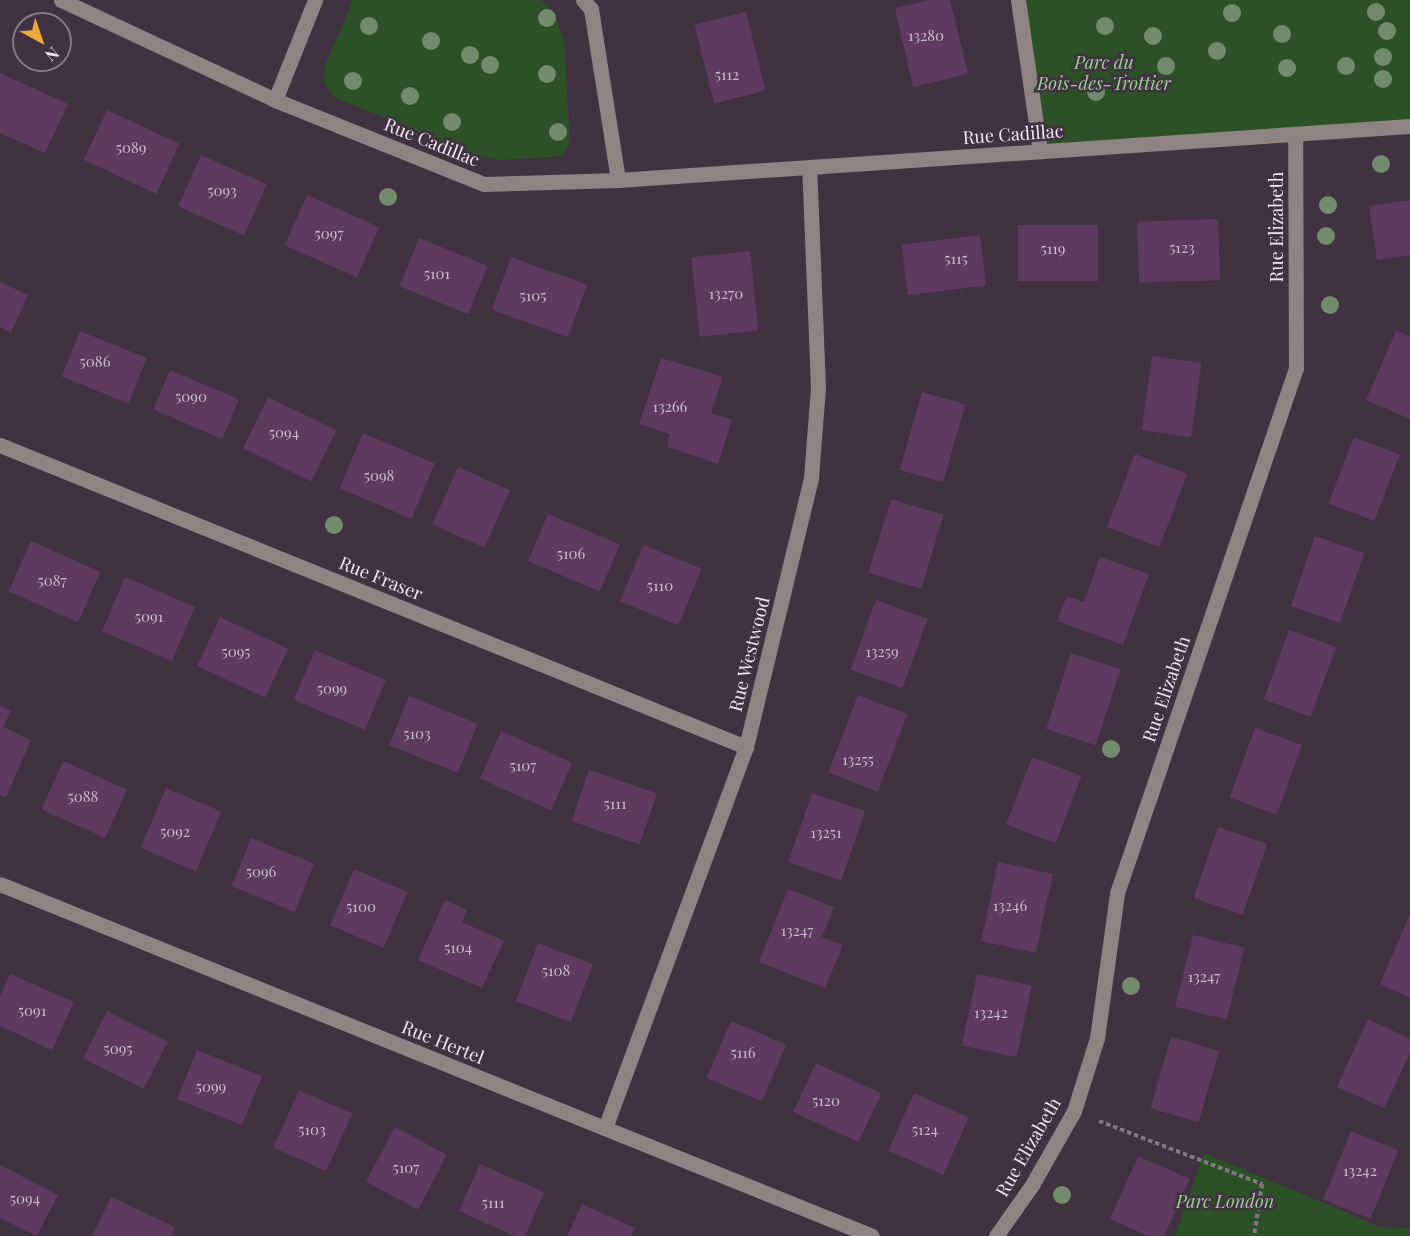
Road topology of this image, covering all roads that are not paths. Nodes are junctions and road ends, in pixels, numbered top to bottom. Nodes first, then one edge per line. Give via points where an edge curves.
1 (61, 0) edge
2 (315, 0) edge
3 (584, 0) edge
4 (1018, 0) edge
5 (275, 100) junction
6 (1410, 126) edge
7 (1296, 134) junction
8 (1040, 151) junction
9 (809, 167) junction
10 (618, 180) junction
11 (0, 445) edge
12 (746, 747) junction
13 (0, 884) edge
14 (605, 1128) junction
15 (872, 1236) edge
16 (996, 1236) edge

1 - 5 street, Rue Cadillac
2 - 5 street
3 - 10 street via 591,9
4 - 8 street
5 - 10 street, Rue Cadillac via 484,184
6 - 7 street, Rue Cadillac
7 - 8 street, Rue Cadillac
7 - 16 street, Rue Elizabeth via 1296,368 1117,893 1097,1038 1074,1112 1032,1185
8 - 9 street, Rue Cadillac
9 - 10 street, Rue Cadillac
9 - 12 street, Rue Westwood via 818,387 811,478
11 - 12 street, Rue Fraser
12 - 14 street, Rue Westwood
13 - 14 street, Rue Hertel
14 - 15 street, Rue Hertel

